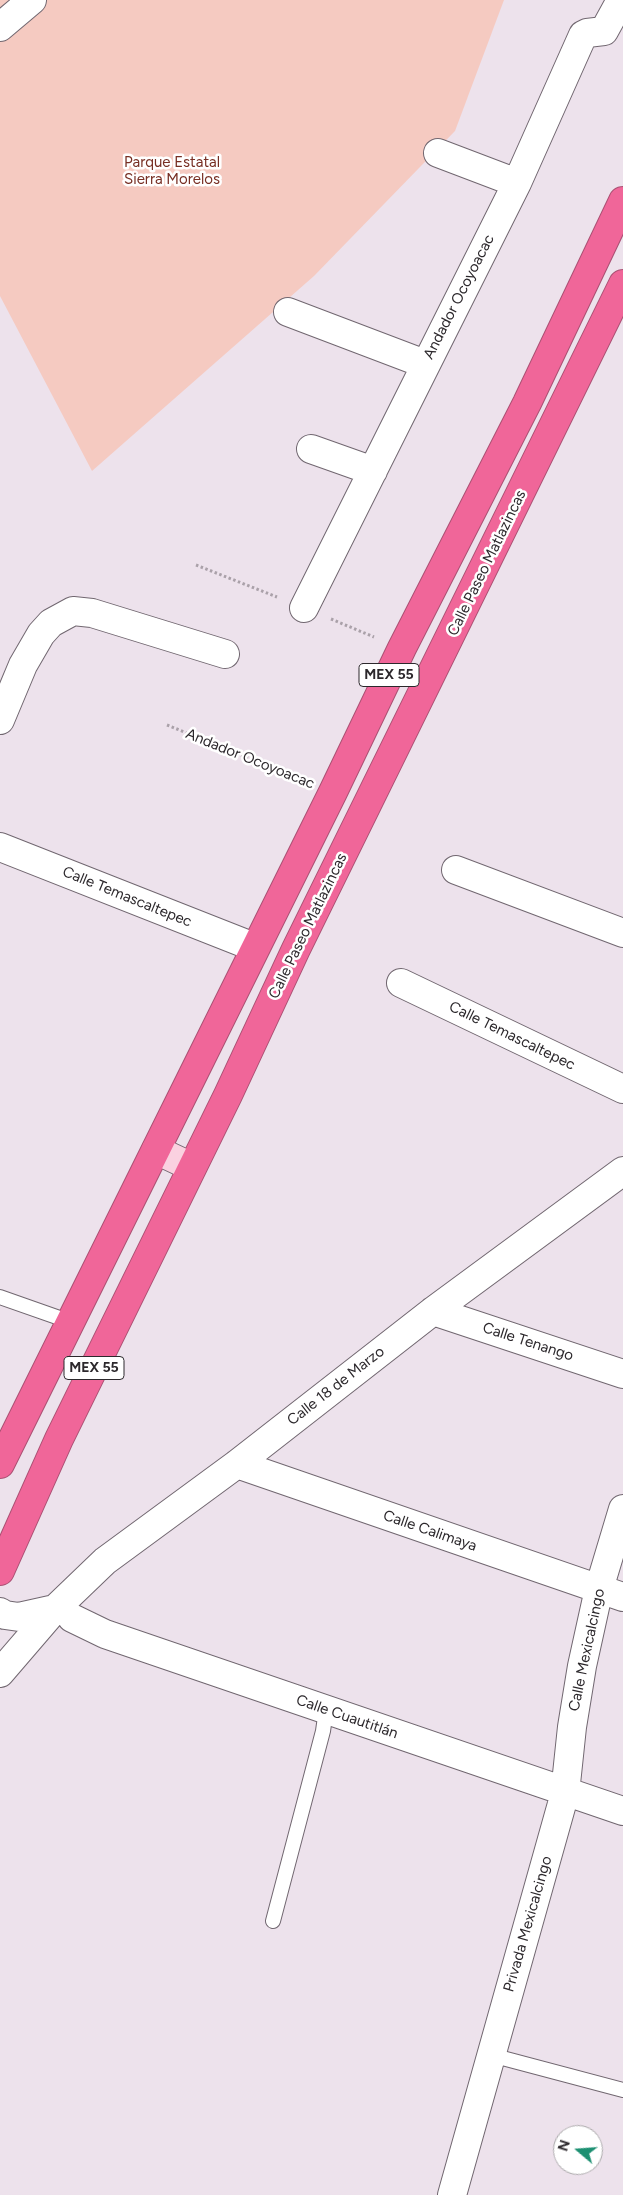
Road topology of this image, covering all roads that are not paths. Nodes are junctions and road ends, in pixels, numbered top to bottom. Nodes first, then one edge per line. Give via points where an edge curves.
1 (32, 0) edge
2 (621, 0) edge
3 (0, 27) edge
4 (438, 153) dead end
5 (517, 183) junction
6 (623, 201) edge
7 (623, 284) edge
8 (288, 312) dead end
9 (425, 364) junction
10 (527, 403) junction
11 (559, 418) junction
12 (311, 449) dead end
13 (373, 471) junction
14 (304, 608) dead end
15 (225, 654) dead end
16 (0, 720) edge
17 (0, 846) edge
18 (456, 870) dead end
19 (623, 933) edge
20 (254, 948) junction
21 (401, 983) dead end
22 (623, 1089) edge
23 (156, 1150) junction
24 (192, 1167) junction
25 (623, 1172) edge
26 (0, 1297) edge
27 (433, 1311) junction
28 (71, 1322) junction
29 (623, 1374) edge
30 (0, 1464) edge
31 (237, 1464) junction
32 (623, 1509) edge
33 (0, 1571) edge
34 (611, 1593) edge
35 (0, 1612) edge
36 (64, 1613) junction
37 (0, 1673) edge
38 (326, 1710) junction
39 (565, 1792) junction
40 (623, 1811) edge
41 (273, 1921) dead end
42 (491, 2055) junction
43 (623, 2090) edge
44 (452, 2195) edge

1 - 3 street
2 - 5 street, Andador Ocoyoacac via 604,31 583,35
4 - 5 street
5 - 9 street, Andador Ocoyoacac
6 - 10 highway, MEX 55
7 - 11 highway, Calle Paseo Matlazincas / MEX 55
8 - 9 street
9 - 13 street, Andador Ocoyoacac
10 - 11 main road
10 - 20 highway, MEX 55
11 - 24 highway, Calle Paseo Matlazincas / MEX 55 via 296,949
12 - 13 street
13 - 14 street, Andador Ocoyoacac
15 - 16 street via 92,613 65,614 51,623 32,648
17 - 20 street, Calle Temascaltepec
18 - 19 street
20 - 23 highway, MEX 55
21 - 22 street, Calle Temascaltepec
23 - 24 main road
23 - 28 highway, MEX 55
24 - 33 highway, Calle Paseo Matlazincas / MEX 55 via 59,1439
25 - 27 street, Calle 18 de Marzo
26 - 28 lane
27 - 29 street, Calle Tenango
27 - 31 street, Calle 18 de Marzo
28 - 30 highway, MEX 55
31 - 34 street, Calle Calimaya
31 - 36 street, Calle 18 de Marzo via 105,1561
32 - 34 street, Calle Mexicalcingo
34 - 39 street, Calle Mexicalcingo via 582,1666
35 - 36 street via 19,1617
36 - 37 street, Calle 18 de Marzo
36 - 38 street, Calle Cuautitlán via 105,1634
38 - 39 street, Calle Cuautitlán
38 - 41 lane
39 - 40 street, Calle Cuautitlán
39 - 42 street, Privada Mexicalcingo
42 - 43 lane
42 - 44 street, Privada Mexicalcingo

